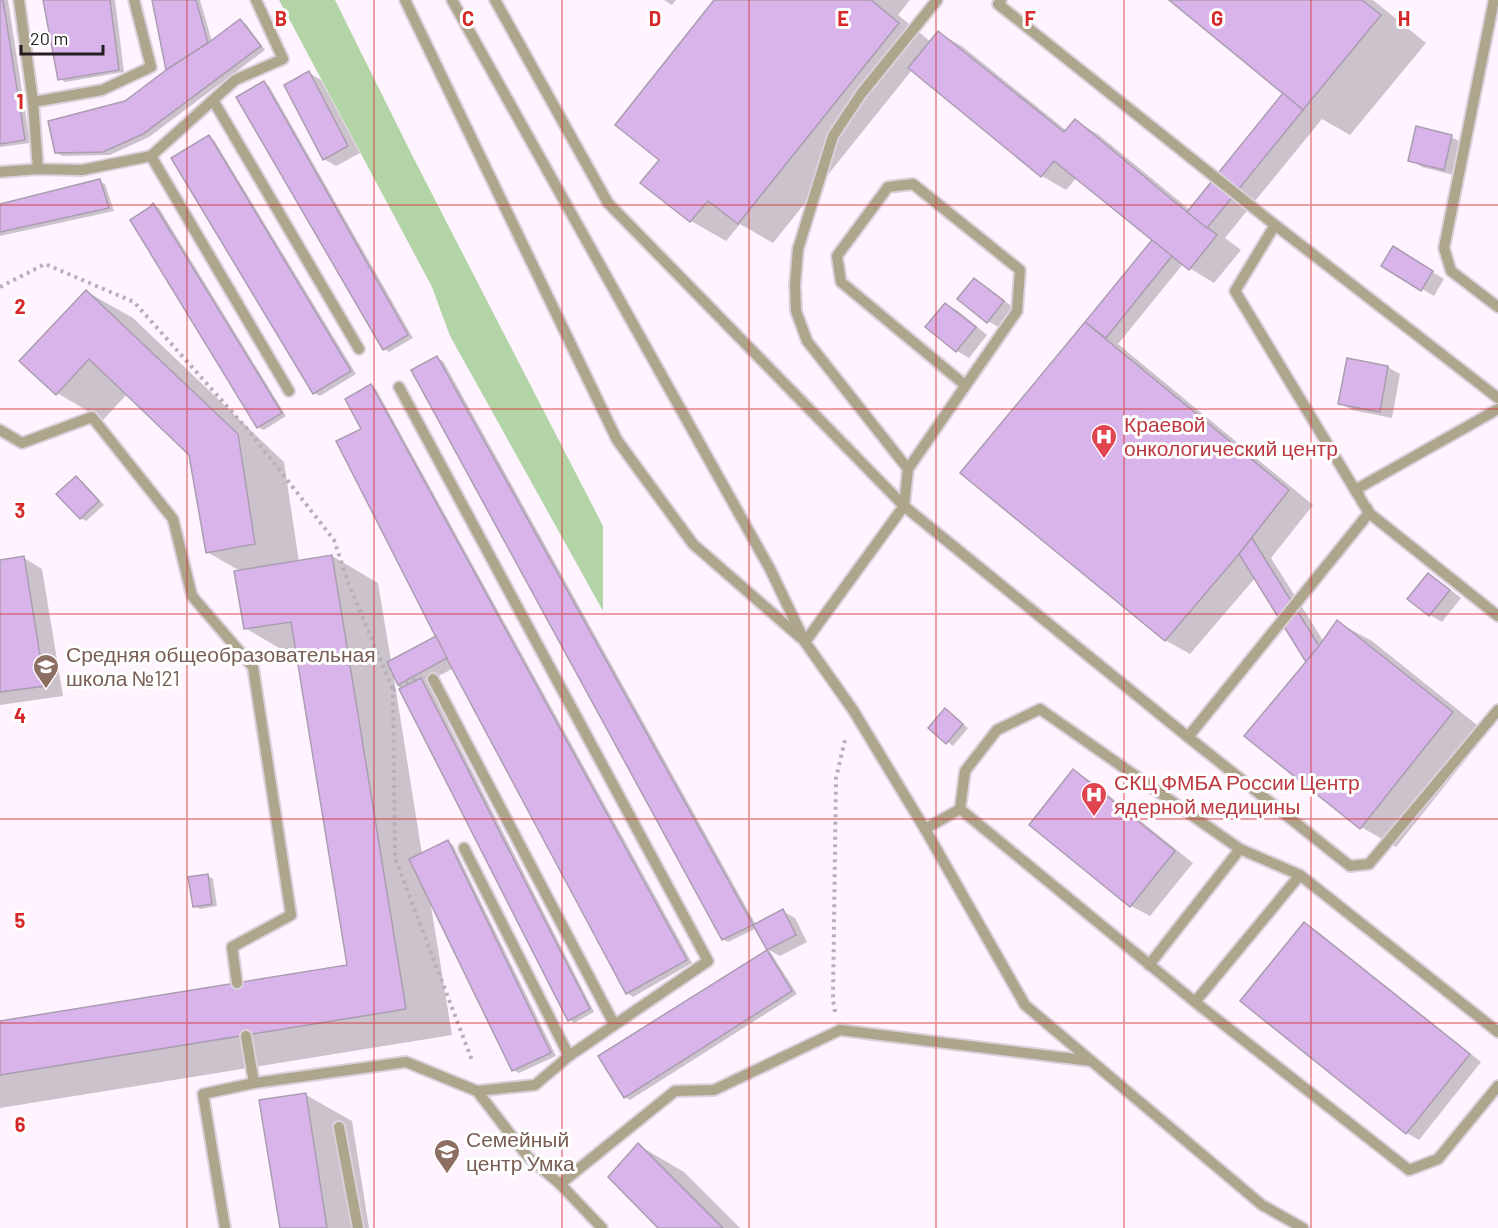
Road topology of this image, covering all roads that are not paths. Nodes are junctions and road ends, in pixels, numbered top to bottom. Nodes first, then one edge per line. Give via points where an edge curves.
1 (19, 0) edge
2 (134, 0) edge
3 (256, 0) edge
4 (405, 0) edge
5 (452, 0) edge
6 (495, 0) edge
7 (937, 0) edge
8 (1001, 0) edge
9 (1494, 0) edge
10 (213, 100) junction
11 (33, 102) junction
12 (151, 156) junction
13 (38, 169) junction
14 (0, 172) edge
15 (1275, 225) junction
16 (1498, 307) edge
17 (359, 349) dead end
18 (965, 385) junction
19 (399, 387) dead end
20 (289, 391) dead end
21 (1498, 398) edge
22 (1498, 409) edge
23 (0, 430) edge
24 (908, 469) junction
25 (1355, 489) junction
26 (904, 506) junction
27 (1370, 513) junction
28 (1498, 616) edge
29 (805, 642) junction
30 (433, 679) road end
31 (1498, 710) edge
32 (1188, 737) junction
33 (960, 809) junction
34 (925, 830) junction
35 (464, 848) dead end
36 (1240, 849) junction
37 (1300, 875) junction
38 (1149, 965) junction
39 (237, 983) dead end
40 (1195, 1002) junction
41 (614, 1024) junction
42 (1498, 1032) edge
43 (246, 1036) dead end
44 (569, 1056) junction
45 (1091, 1061) junction
46 (254, 1083) junction
47 (1498, 1086) edge
48 (477, 1091) junction
49 (339, 1127) dead end
50 (560, 1184) junction
51 (225, 1228) edge
52 (358, 1228) edge
53 (602, 1228) edge
54 (1303, 1228) edge

1 - 11 lane
2 - 11 lane via 151,67 102,90
3 - 10 lane via 283,60 235,80
4 - 29 lane via 617,440 693,544
5 - 29 lane via 770,569
6 - 26 lane via 608,203
7 - 24 lane via 861,94 833,136 798,249 795,285 796,311 807,340
8 - 15 lane via 998,4
9 - 16 lane via 1444,248 1451,271
10 - 12 lane
10 - 17 lane
11 - 13 lane
12 - 13 lane via 82,170
12 - 20 lane
13 - 14 lane
15 - 21 lane
15 - 25 lane via 1235,291
18 - 18 lane via 1017,311 1020,270 913,184 888,187 837,256 841,282
18 - 24 lane
19 - 41 lane via 708,961
22 - 25 lane
23 - 39 lane via 22,443 92,417 173,519 192,596 253,666 291,915 232,947
24 - 26 lane
25 - 27 lane
26 - 29 lane
26 - 32 lane
27 - 28 lane
27 - 32 lane
29 - 34 lane via 853,710
30 - 41 lane
31 - 32 lane via 1369,864 1350,866
33 - 34 lane
33 - 36 lane via 965,771 997,730 1040,709
33 - 38 lane
34 - 45 lane via 1025,1005
35 - 44 lane
36 - 37 lane
36 - 38 lane
37 - 40 lane
37 - 42 lane
38 - 40 lane
40 - 47 lane via 1409,1170 1438,1159
41 - 44 lane
43 - 46 lane
44 - 48 lane via 535,1085
45 - 50 lane via 840,1030 714,1090 675,1091
45 - 54 lane via 1262,1205
46 - 48 lane via 406,1062
46 - 51 lane via 203,1094
48 - 50 lane via 528,1157
49 - 52 lane
50 - 53 lane

